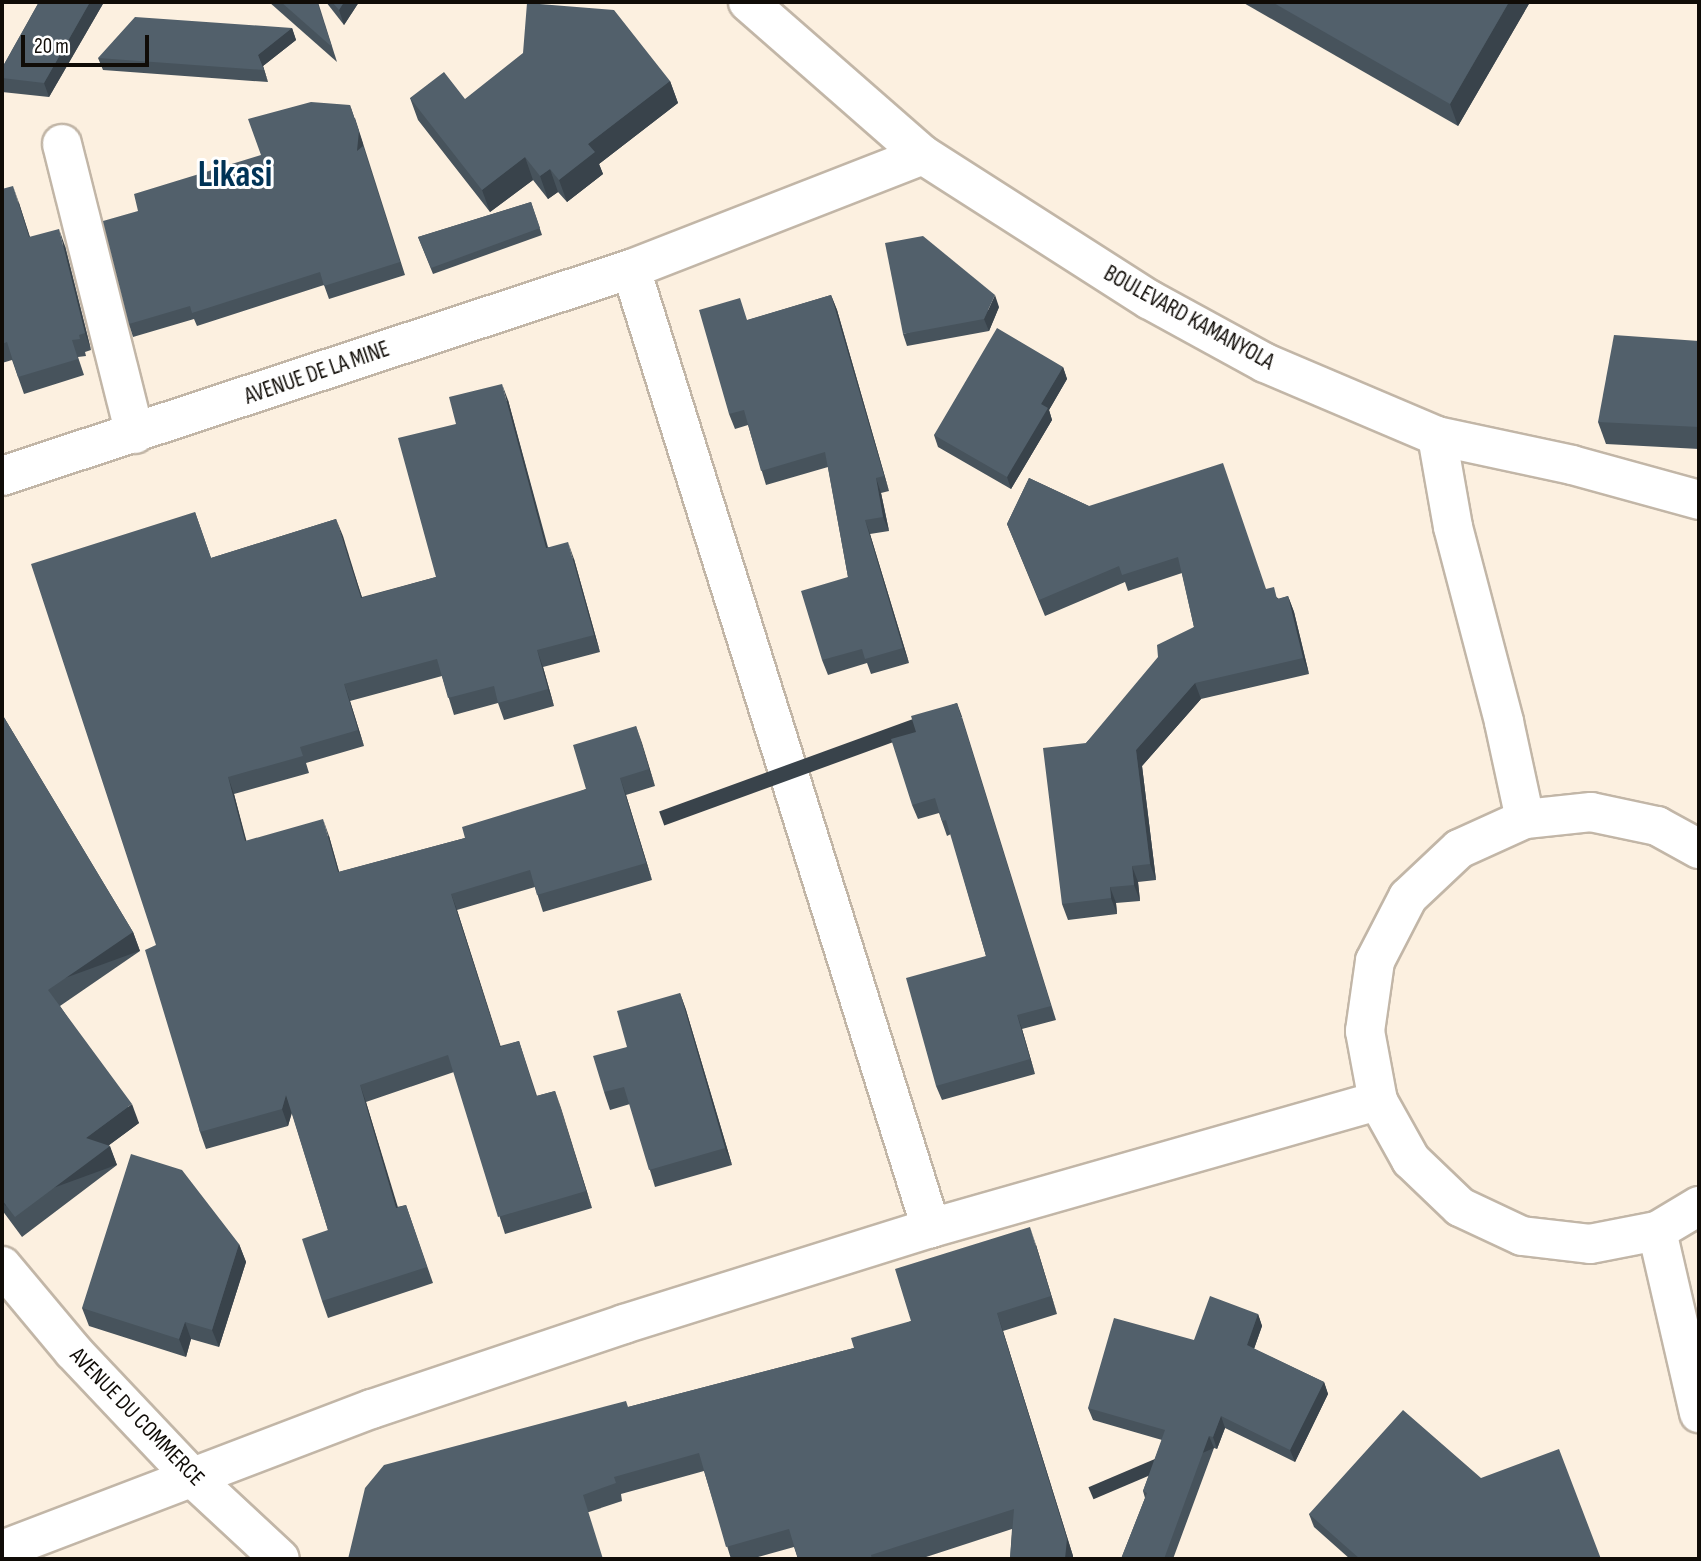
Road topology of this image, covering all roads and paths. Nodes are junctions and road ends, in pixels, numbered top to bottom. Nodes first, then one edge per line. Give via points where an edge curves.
1 (748, 2) edge
2 (62, 144) dead end
3 (923, 155) junction
4 (631, 269) junction
5 (135, 435) junction
6 (1437, 436) junction
7 (2, 476) edge
8 (1699, 500) edge
9 (1525, 819) junction
10 (1699, 849) edge
11 (1378, 1101) junction
12 (1699, 1206) edge
13 (930, 1228) junction
14 (1657, 1231) junction
15 (2, 1266) edge
16 (1696, 1399) edge
17 (194, 1479) junction
18 (2, 1550) edge
19 (281, 1559) edge

1 - 3 street, BOULEVARD KAMANYOLA
2 - 5 street
3 - 4 street, AVENUE DE LA MINE
3 - 6 street, BOULEVARD KAMANYOLA via 1162,307 1265,363
4 - 5 street, AVENUE DE LA MINE
4 - 13 street
5 - 7 street, AVENUE DE LA MINE
6 - 8 street, BOULEVARD KAMANYOLA via 1572,465
6 - 9 street via 1453,527
9 - 10 street via 1591,812 1657,826
9 - 11 street via 1459,849 1408,897 1375,961 1364,1031
11 - 13 street
11 - 14 street via 1411,1160 1460,1207 1522,1236 1590,1244
12 - 14 street
13 - 17 street via 372,1409
14 - 16 street
15 - 17 street, AVENUE DU COMMERCE via 73,1351
17 - 18 street
17 - 19 street, AVENUE DU COMMERCE

